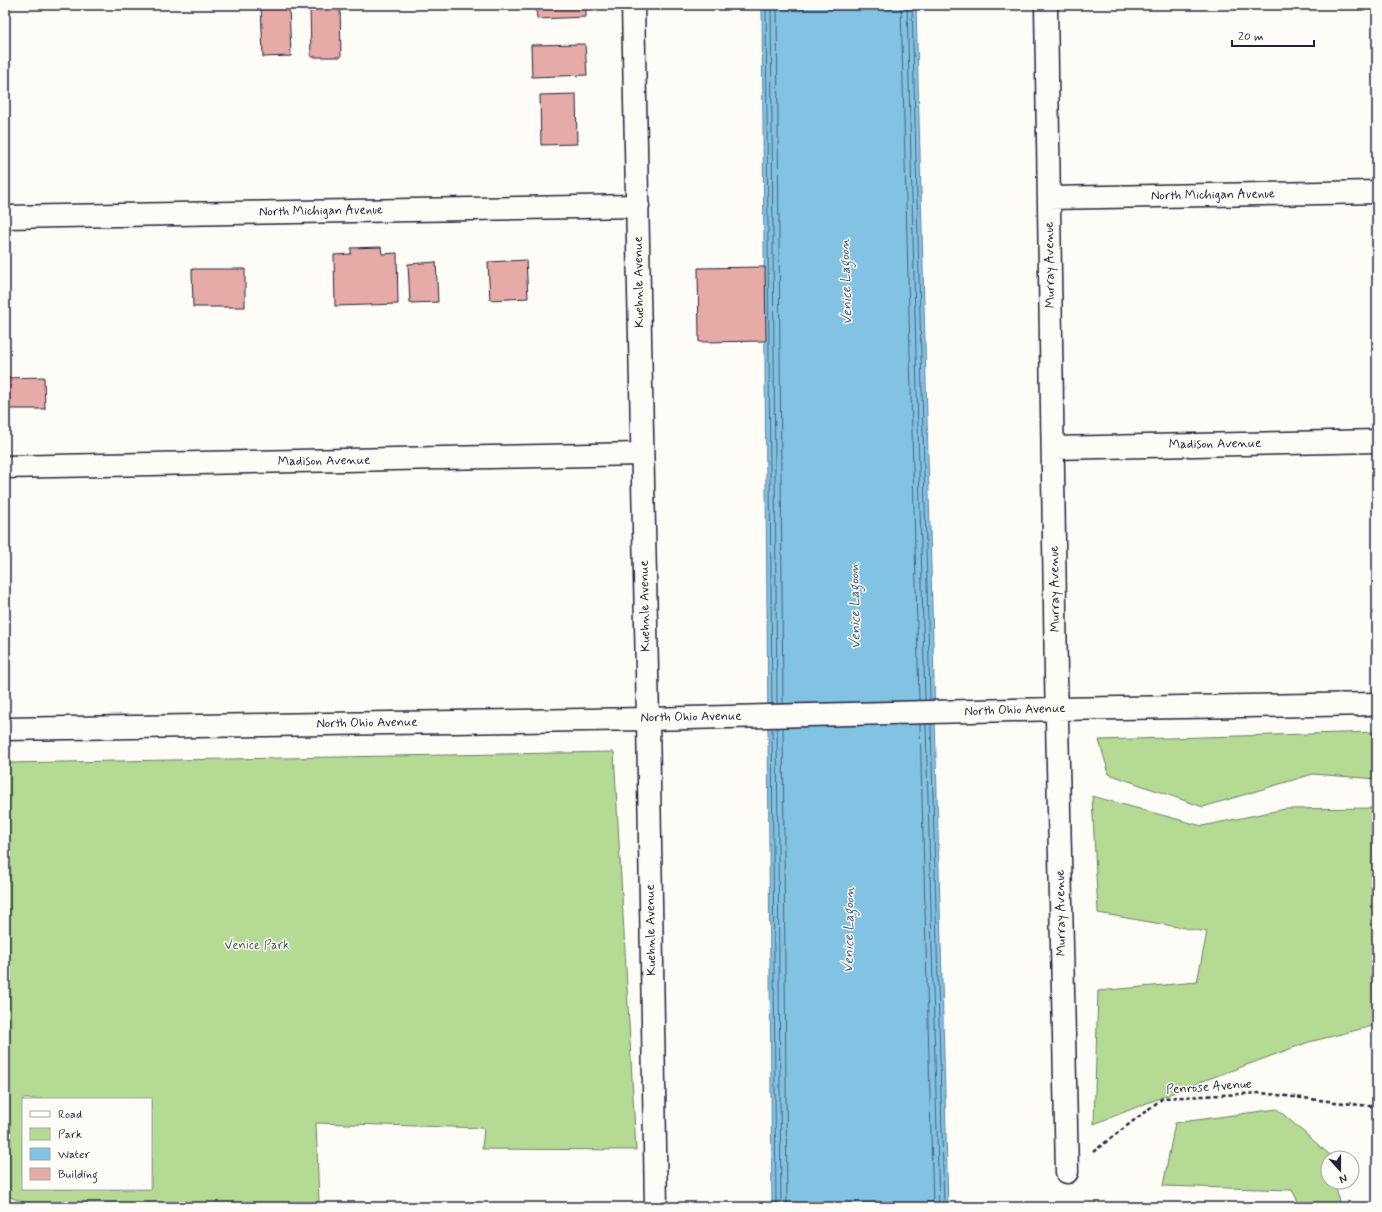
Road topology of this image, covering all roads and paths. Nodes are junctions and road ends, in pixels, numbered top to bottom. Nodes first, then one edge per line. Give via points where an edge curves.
1 (633, 5) edge
2 (1046, 5) edge
3 (1377, 192) edge
4 (1049, 198) junction
5 (638, 206) junction
6 (5, 217) edge
7 (1377, 441) edge
8 (1053, 448) junction
9 (642, 454) junction
10 (5, 467) edge
11 (1377, 704) edge
12 (1057, 709) junction
13 (648, 718) junction
14 (5, 729) edge
15 (1377, 1107) edge
16 (1067, 1172) joint
17 (656, 1207) edge

1 - 5 street, Kuehnle Avenue
2 - 4 street, Murray Avenue
3 - 4 street, North Michigan Avenue
4 - 8 street, Murray Avenue
5 - 6 street, North Michigan Avenue
5 - 9 street, Kuehnle Avenue
7 - 8 street, Madison Avenue
8 - 12 street, Murray Avenue
9 - 10 street, Madison Avenue
9 - 13 street, Kuehnle Avenue
11 - 12 street, North Ohio Avenue
12 - 13 street, North Ohio Avenue
12 - 16 street, Murray Avenue
13 - 14 street, North Ohio Avenue
13 - 17 street, Kuehnle Avenue
15 - 16 path, Penrose Avenue via 1261,1093 1163,1098

